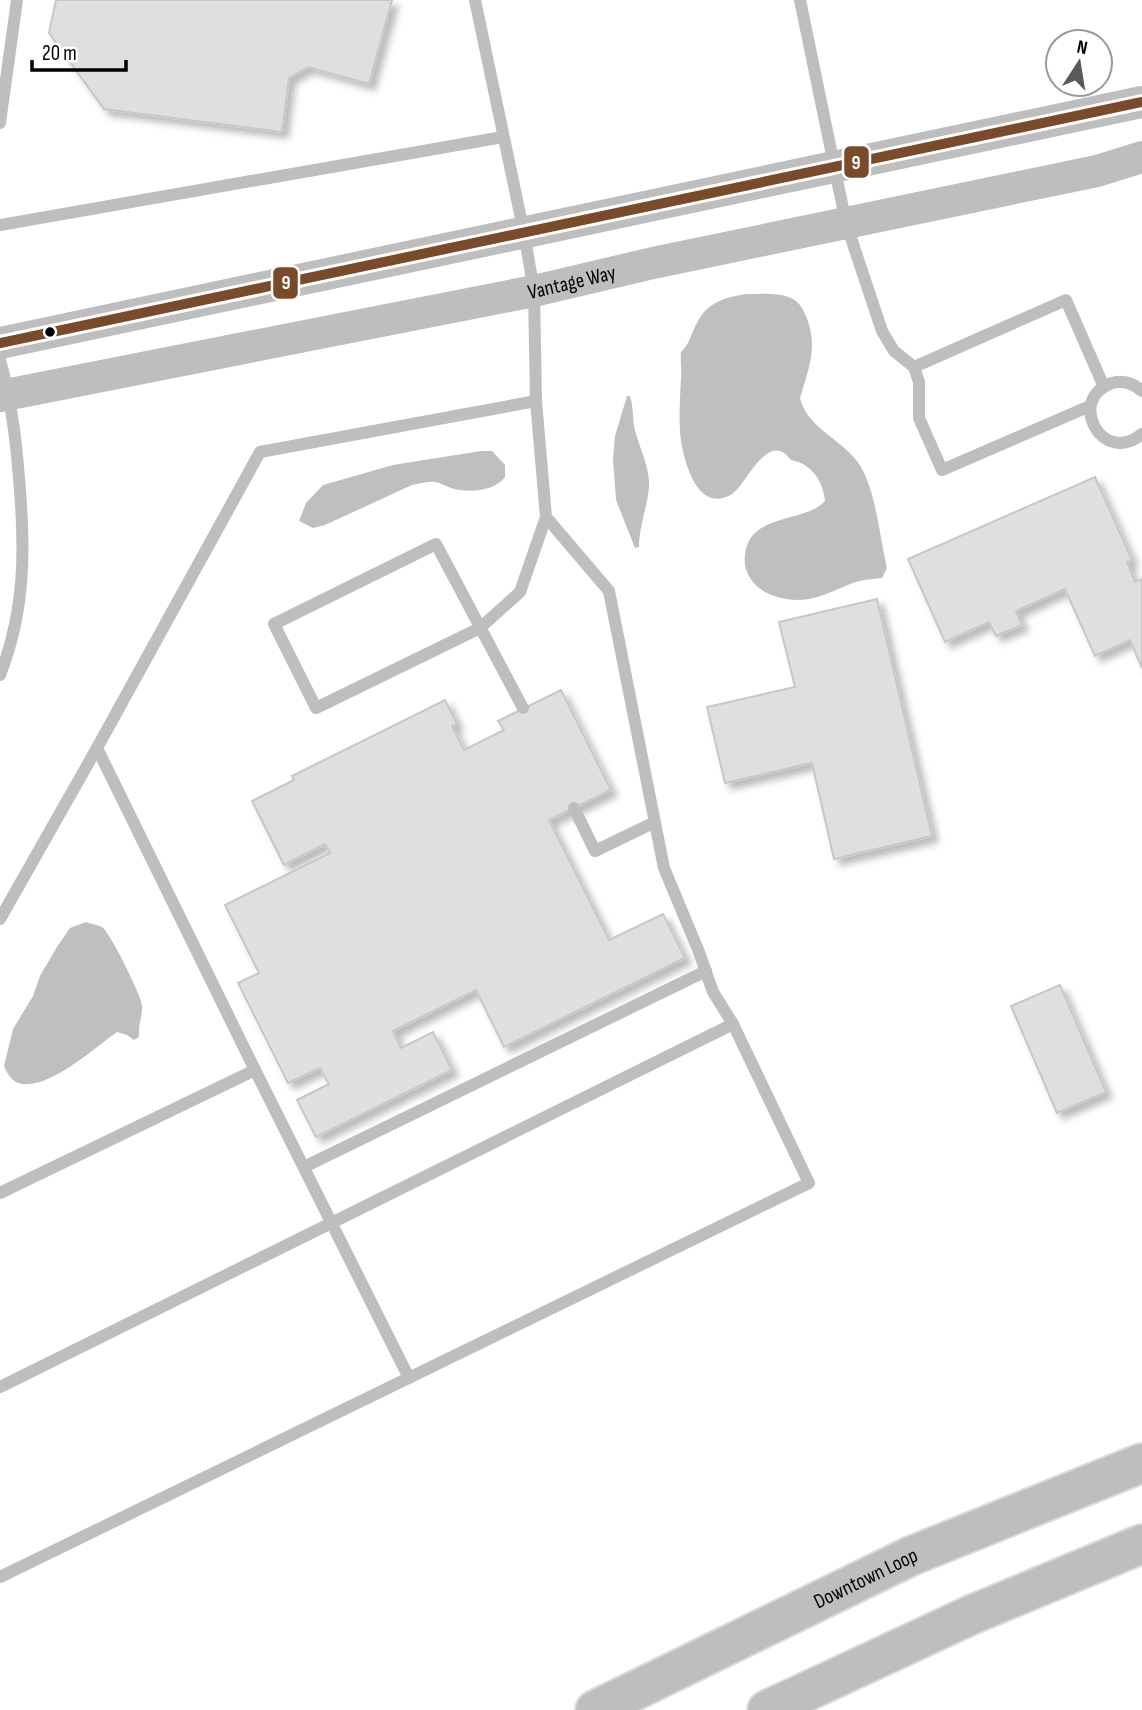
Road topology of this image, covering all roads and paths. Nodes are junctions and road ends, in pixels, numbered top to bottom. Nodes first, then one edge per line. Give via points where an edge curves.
1 (17, 0) edge
2 (475, 0) edge
3 (800, 0) edge
4 (1142, 102) edge
5 (0, 123) edge
6 (503, 136) junction
7 (1142, 158) edge
8 (834, 167) junction
9 (846, 223) junction
10 (0, 225) edge
11 (524, 233) junction
12 (534, 291) junction
13 (0, 343) edge
14 (0, 360) edge
15 (914, 367) junction
16 (1104, 387) junction
17 (1142, 391) edge
18 (5, 395) edge
19 (536, 401) junction
20 (1090, 407) junction
21 (1142, 434) edge
22 (546, 517) junction
23 (480, 628) junction
24 (0, 675) edge
25 (523, 708) dead end
26 (97, 748) junction
27 (574, 808) dead end
28 (655, 822) junction
29 (0, 919) edge
30 (706, 971) junction
31 (733, 1024) junction
32 (255, 1070) junction
33 (303, 1167) junction
34 (0, 1193) edge
35 (331, 1223) junction
36 (409, 1378) junction
37 (0, 1387) edge
38 (1142, 1463) edge
39 (1142, 1544) edge
40 (0, 1577) edge
41 (595, 1710) edge
42 (767, 1710) edge

1 - 5 lane
2 - 6 lane
3 - 8 lane
4 - 8 street
6 - 10 lane
6 - 11 lane
7 - 9 street, Vantage Way
8 - 9 lane
8 - 11 street
9 - 12 street, Vantage Way
9 - 15 lane via 881,331 894,351
11 - 12 lane
11 - 13 street
12 - 18 street, Vantage Way
12 - 19 lane
14 - 18 lane
15 - 16 lane via 1066,300
15 - 20 lane via 919,382 919,418 942,470
16 - 17 lane via 1124,382
16 - 20 lane
18 - 24 lane via 24,543 16,615
19 - 22 lane
19 - 26 lane via 260,452
20 - 21 lane via 1094,428 1106,440 1126,443
22 - 23 lane via 520,592
22 - 28 lane via 609,591
23 - 23 lane via 316,708 274,624 436,544
23 - 25 lane
26 - 29 lane
26 - 32 lane
27 - 28 lane via 595,851
28 - 30 lane via 664,868
30 - 31 lane
30 - 33 lane
31 - 35 lane
31 - 36 lane via 809,1183
32 - 33 lane
32 - 34 lane
33 - 35 lane
35 - 36 lane
35 - 37 lane
36 - 40 lane
38 - 41 highway, Downtown Loop via 911,1556
39 - 42 highway via 971,1615

